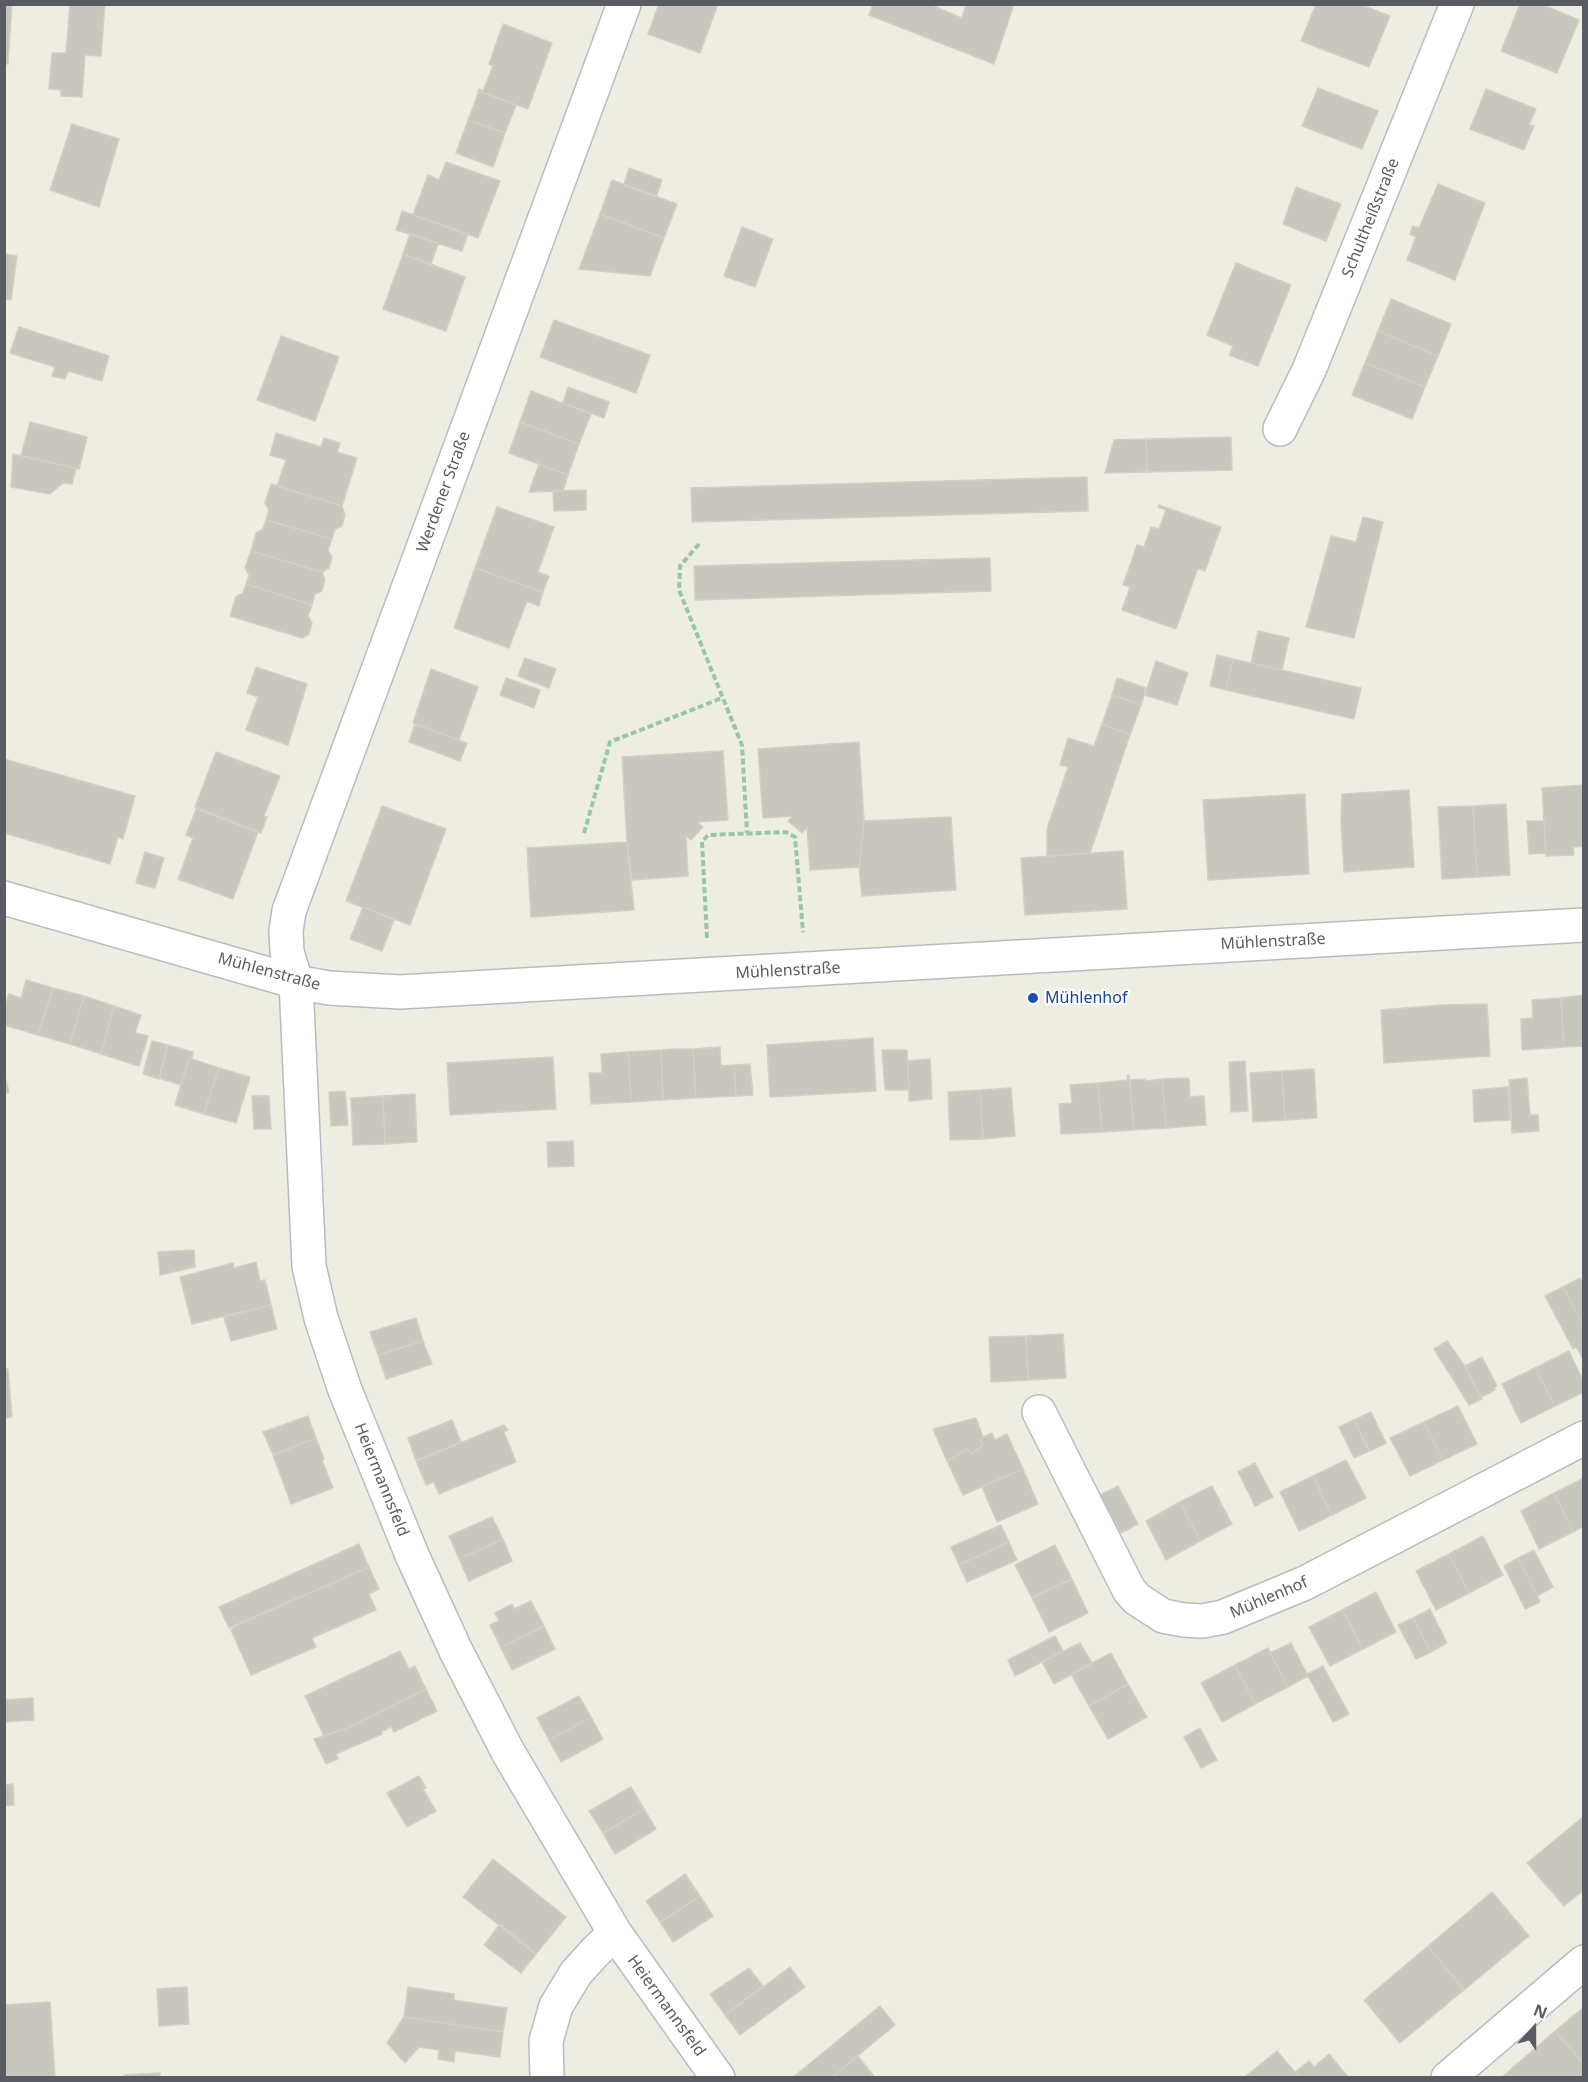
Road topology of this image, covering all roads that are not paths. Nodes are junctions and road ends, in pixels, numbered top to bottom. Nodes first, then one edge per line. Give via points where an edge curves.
1 (624, 4) edge
2 (1457, 4) edge
3 (1280, 429) dead end
4 (4, 898) edge
5 (1584, 925) edge
6 (296, 982) junction
7 (1039, 1412) dead end
8 (1584, 1438) edge
9 (615, 1933) junction
10 (1584, 1962) edge
11 (547, 2078) edge
12 (718, 2078) edge
13 (1448, 2078) edge

1 - 6 street, Werdener Straße via 289,911 287,952
2 - 3 street, Schultheißstraße via 1309,370
4 - 6 street, Mühlenstraße
5 - 6 street, Mühlenstraße via 400,993
6 - 9 street, Heiermannsfeld via 308,1257 313,1290 332,1354 372,1461 456,1650 508,1752
7 - 8 street, Mühlenhof via 1129,1590 1163,1616 1203,1621 1223,1617 1305,1583
9 - 11 street via 583,1965 556,2006 546,2041
9 - 12 street, Heiermannsfeld
10 - 13 street

